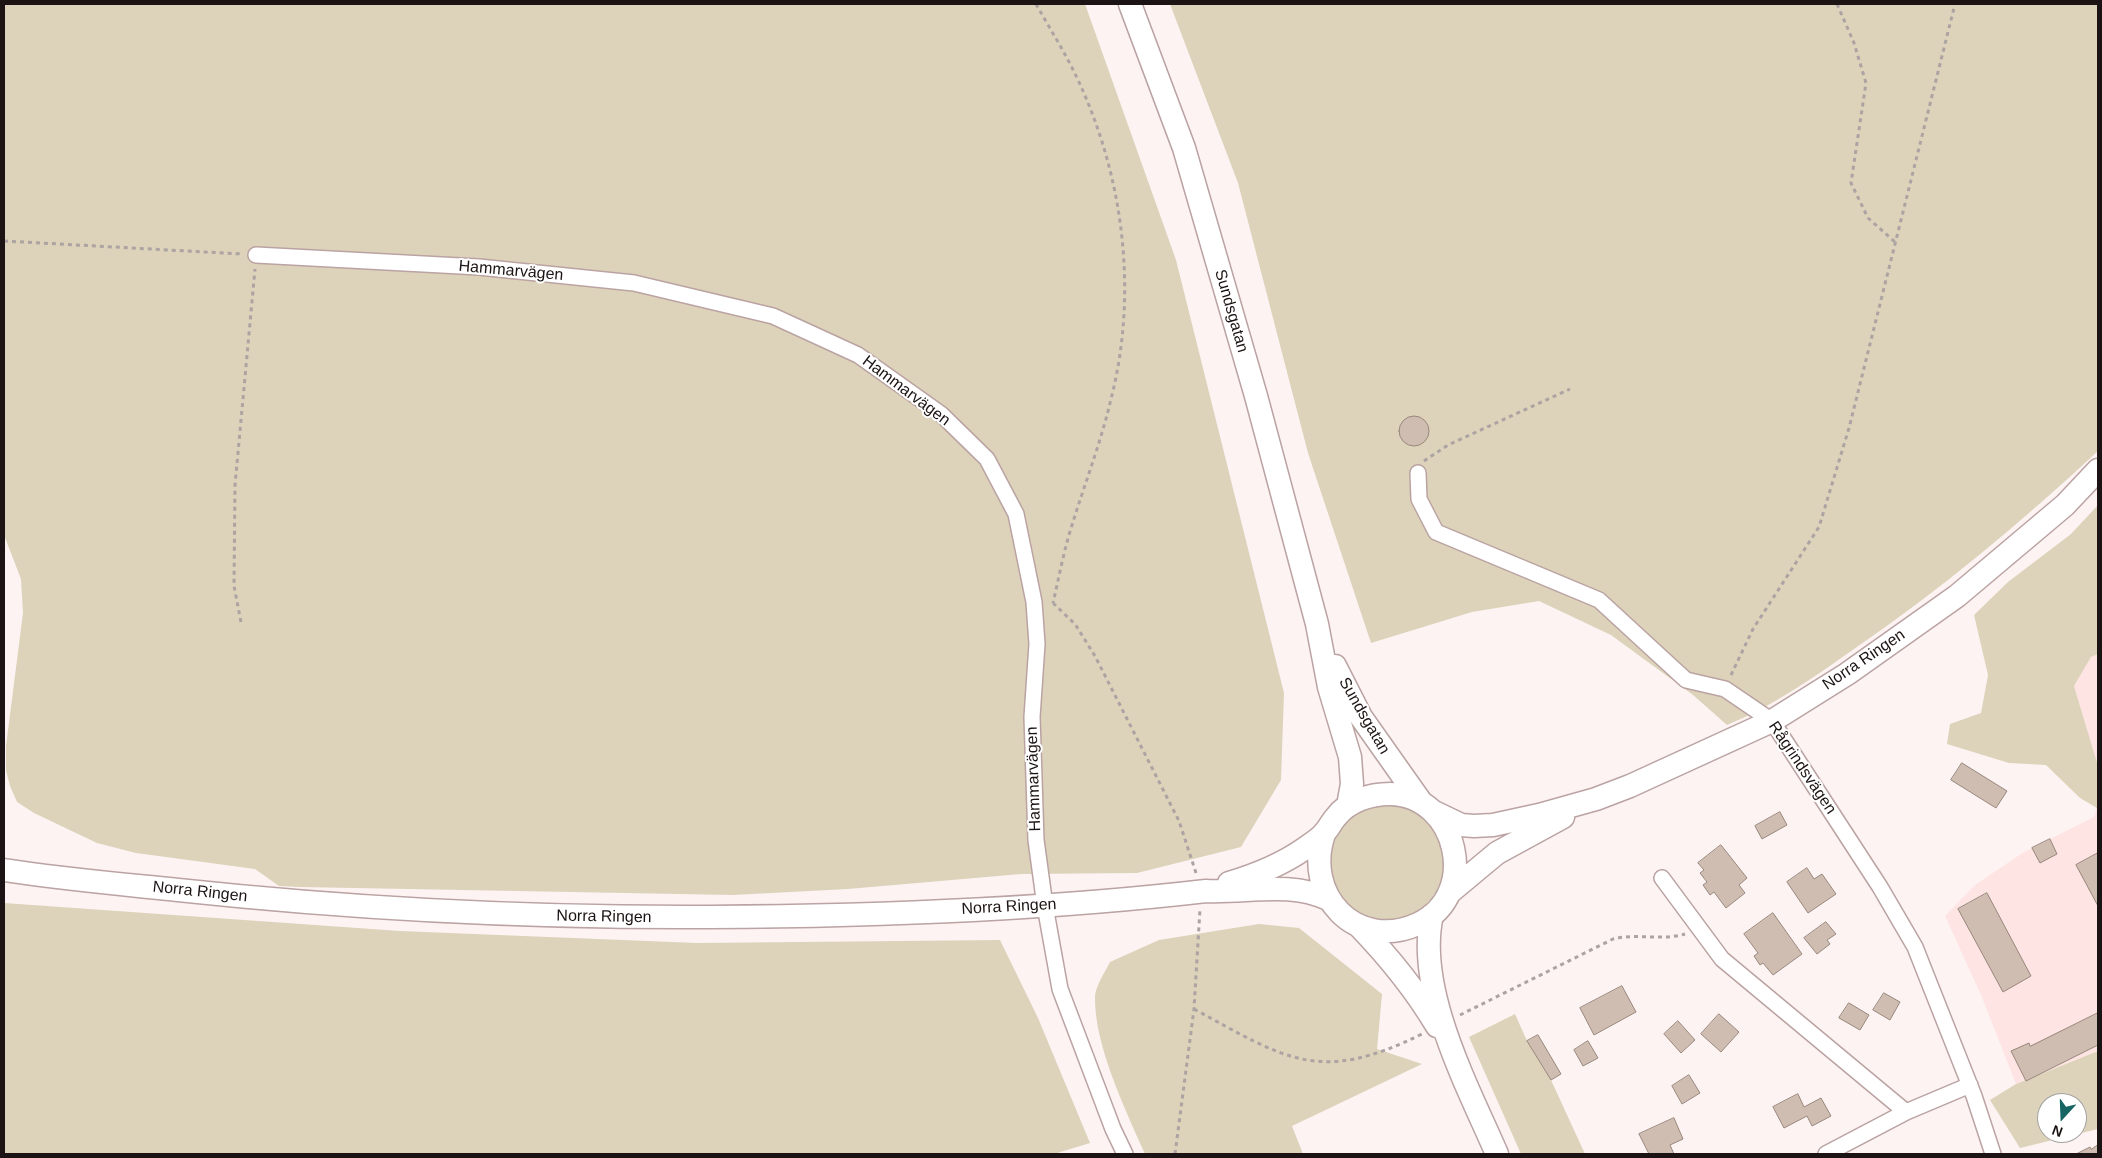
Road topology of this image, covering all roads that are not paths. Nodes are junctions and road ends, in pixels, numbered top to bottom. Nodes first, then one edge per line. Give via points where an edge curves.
1 (1130, 4) edge
2 (256, 255) road end
3 (2098, 470) edge
4 (1418, 473) road end
5 (1317, 624) junction
6 (1772, 720) junction
7 (1596, 799) junction
8 (1348, 806) junction
9 (1428, 807) junction
10 (1324, 834) junction
11 (4, 870) edge
12 (1662, 878) dead end
13 (1201, 892) junction
14 (1449, 893) junction
15 (1328, 899) junction
16 (1045, 906) junction
17 (1432, 915) junction
18 (1358, 925) junction
19 (1456, 1056) junction
20 (1970, 1084) junction
21 (1906, 1112) junction
22 (1125, 1154) edge
23 (1498, 1154) edge
24 (1826, 1154) edge
25 (1993, 1154) edge

1 - 5 main road, Sundsgatan via 1184,148 1256,396
2 - 16 street, Hammarvägen via 479,267 634,283 773,316 858,355 941,414 987,460 1016,514 1034,602 1037,644 1032,717 1036,831
3 - 6 main road, Norra Ringen via 2065,504 1957,596 1847,674
4 - 6 street, Rågrindsvägen via 1419,499 1436,532 1599,600 1686,680 1725,689
5 - 8 main road, Sundsgatan via 1329,686 1350,756 1352,784
5 - 9 main road, Sundsgatan via 1361,717
6 - 7 main road, Norra Ringen
6 - 20 street, Rågrindsvägen via 1915,947
7 - 9 main road, Norra Ringen via 1493,825 1461,825
7 - 14 main road, Norra Ringen via 1497,853
8 - 9 main road via 1361,799 1384,794 1406,796
8 - 10 main road via 1336,816
9 - 14 main road via 1444,823 1455,850 1456,864
10 - 13 main road, Norra Ringen via 1267,871
10 - 15 main road via 1318,860
11 - 16 main road, Norra Ringen via 254,898 422,912 588,917 838,916
12 - 21 street via 1722,959
13 - 15 main road, Norra Ringen via 1290,888 1315,892
13 - 16 main road, Norra Ringen
14 - 17 main road
15 - 18 main road via 1341,914
16 - 22 street, Hammarvägen via 1060,989
17 - 18 main road via 1409,928 1396,931 1370,930
17 - 19 main road via 1427,944 1429,961 1442,1020
18 - 19 main road via 1418,995
19 - 23 main road
20 - 21 street
20 - 25 street, Rågrindsvägen
21 - 24 street

